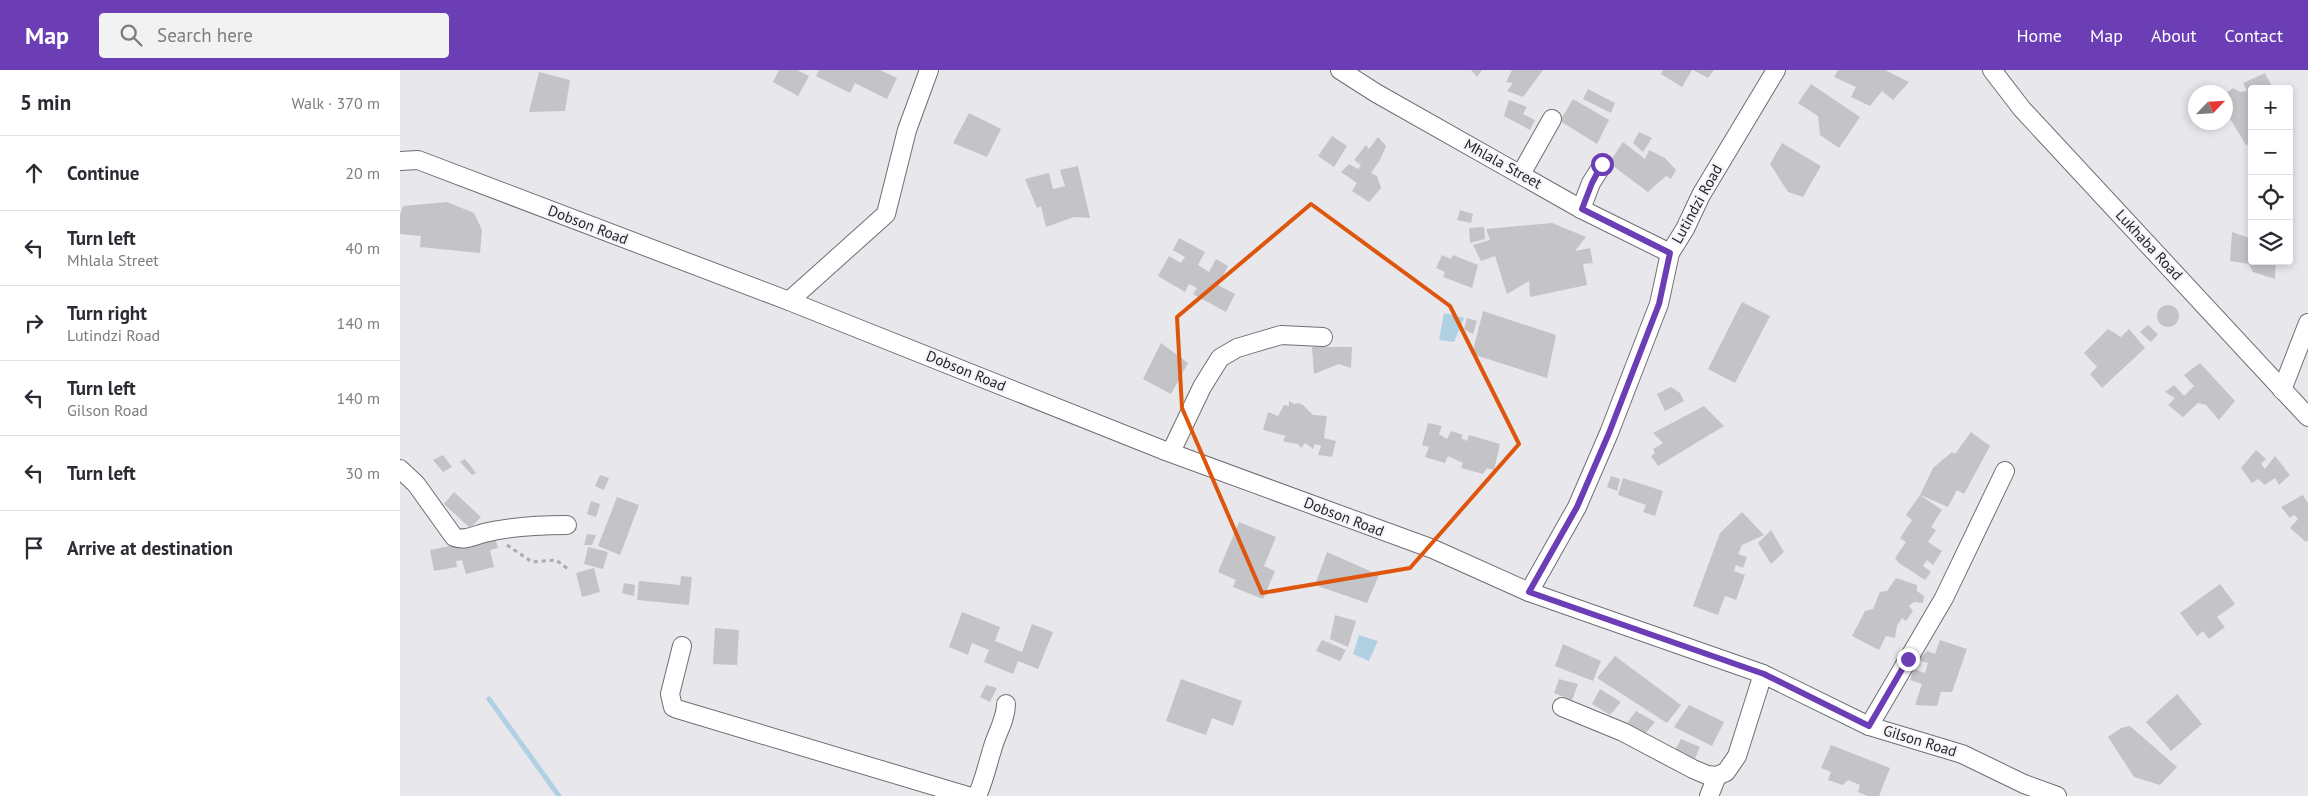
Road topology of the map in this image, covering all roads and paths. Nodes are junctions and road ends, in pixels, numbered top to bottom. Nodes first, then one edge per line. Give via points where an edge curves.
1 (929, 70) edge
2 (1340, 70) edge
3 (1776, 70) edge
4 (1992, 70) edge
5 (1552, 119) dead end
6 (400, 161) edge
7 (1602, 164) dead end
8 (1521, 174) junction
9 (1582, 209) junction
10 (1670, 253) junction
11 (790, 301) junction
12 (2308, 323) edge
13 (1323, 337) dead end
14 (2282, 390) junction
15 (2308, 418) edge
16 (1171, 452) junction
17 (400, 468) edge
18 (2005, 471) dead end
19 (567, 525) dead end
20 (485, 533) junction
21 (568, 569) dead end
22 (1529, 592) junction
23 (682, 646) dead end
24 (1764, 674) junction
25 (1006, 704) dead end
26 (1562, 707) dead end
27 (1869, 726) junction
28 (1717, 776) junction
29 (968, 796) edge
30 (977, 796) edge
31 (1710, 796) edge
32 (2057, 796) edge

1 - 11 street via 907,130 886,214
2 - 8 street, Mhlala Street
3 - 10 street, Lutindzi Road
4 - 14 street, Lukhaba Road via 2022,109
5 - 8 street
6 - 11 street, Dobson Road via 418,160
7 - 9 street
8 - 9 street, Mhlala Street
9 - 10 street, Mhlala Street
10 - 22 street, Lutindzi Road via 1659,304 1609,433 1577,507
11 - 16 street, Dobson Road
12 - 14 street
13 - 16 street via 1281,335 1237,348 1220,358 1202,387
14 - 15 street, Lukhaba Road
16 - 22 street, Dobson Road via 1433,549
17 - 20 street via 416,484 454,536 461,540
18 - 27 street via 1944,598
19 - 20 street via 528,525
20 - 21 path via 519,551 532,562 556,560
22 - 24 street, Gilson Road
23 - 29 street via 670,694 672,707
24 - 27 street, Gilson Road
24 - 28 street via 1737,756 1726,772
25 - 30 street
26 - 28 street via 1624,732 1693,769
27 - 32 street, Gilson Road via 1962,754
28 - 31 street

